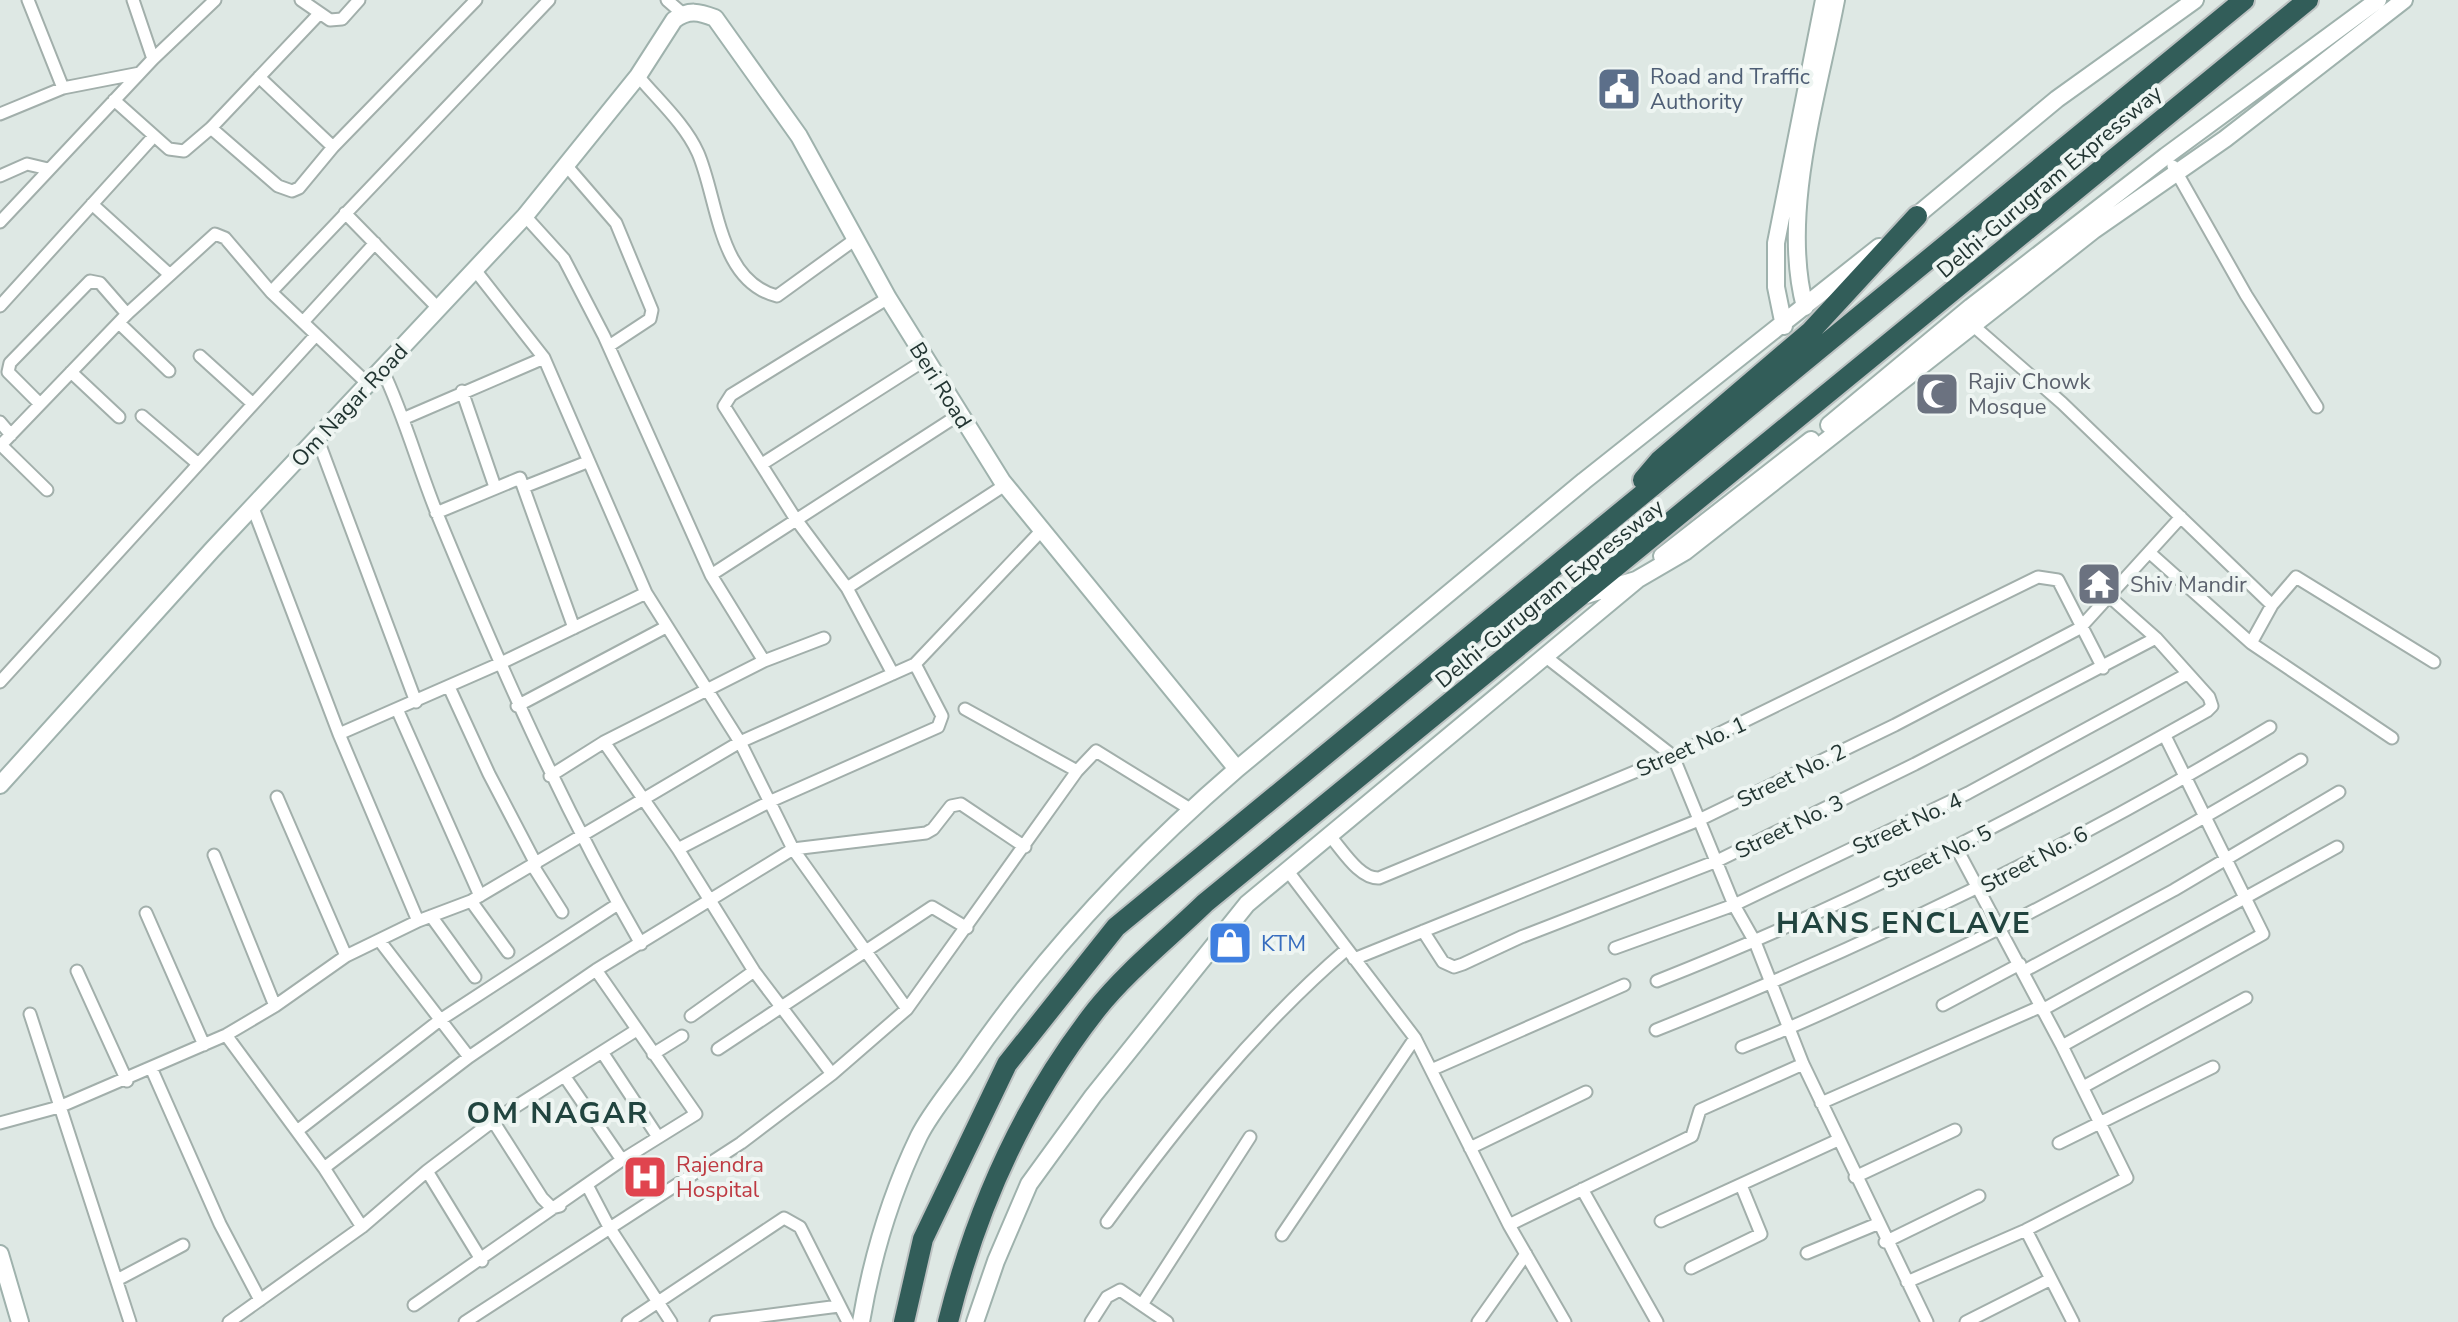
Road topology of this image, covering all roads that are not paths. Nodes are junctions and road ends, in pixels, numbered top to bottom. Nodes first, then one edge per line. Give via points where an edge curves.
1 (28, 0) edge
2 (133, 0) edge
3 (215, 0) edge
4 (301, 0) edge
5 (359, 0) edge
6 (476, 0) edge
7 (549, 0) edge
8 (667, 0) edge
9 (1824, 0) edge
10 (1836, 0) edge
11 (2195, 0) edge
12 (2244, 0) edge
13 (2308, 0) edge
14 (2378, 0) edge
15 (2404, 0) edge
16 (683, 14) junction
17 (318, 15) junction
18 (153, 59) junction
19 (140, 73) junction
20 (638, 76) junction
21 (259, 77) junction
22 (63, 88) junction
23 (114, 100) junction
24 (0, 114) edge
25 (211, 128) junction
26 (154, 136) junction
27 (333, 147) junction
28 (2166, 156) junction
29 (565, 164) junction
30 (48, 169) junction
31 (2178, 173) junction
32 (0, 176) edge
33 (92, 204) junction
34 (345, 213) junction
35 (525, 216) junction
36 (1917, 216) junction
37 (0, 222) edge
38 (857, 238) junction
39 (375, 243) junction
40 (475, 270) junction
41 (169, 274) junction
42 (271, 292) junction
43 (888, 298) junction
44 (0, 306) edge
45 (1805, 307) junction
46 (438, 308) junction
47 (123, 318) junction
48 (1967, 320) junction
49 (303, 322) junction
50 (1784, 326) junction
51 (316, 335) junction
52 (609, 346) junction
53 (200, 356) dead end
54 (544, 358) junction
55 (925, 360) junction
56 (382, 369) junction
57 (169, 371) dead end
58 (71, 372) junction
59 (368, 384) junction
60 (462, 391) junction
61 (40, 404) junction
62 (253, 404) junction
63 (2317, 407) dead end
64 (960, 414) junction
65 (142, 416) dead end
66 (119, 417) dead end
67 (405, 418) junction
68 (0, 422) edge
69 (11, 435) junction
70 (318, 440) junction
71 (0, 445) edge
72 (587, 462) junction
73 (197, 463) junction
74 (762, 464) junction
75 (1005, 485) junction
76 (495, 487) junction
77 (524, 487) junction
78 (47, 490) dead end
79 (253, 508) junction
80 (436, 513) junction
81 (2181, 517) junction
82 (795, 518) junction
83 (1600, 528) junction
84 (1043, 529) junction
85 (2150, 553) junction
86 (711, 575) junction
87 (1638, 579) junction
88 (847, 588) junction
89 (646, 593) junction
90 (1584, 595) junction
91 (2111, 598) junction
92 (2272, 605) junction
93 (666, 627) junction
94 (574, 628) junction
95 (2080, 628) junction
96 (824, 638) dead end
97 (2156, 638) junction
98 (2251, 643) junction
99 (1546, 657) junction
100 (764, 661) junction
101 (2434, 662) dead end
102 (501, 663) junction
103 (915, 664) junction
104 (2103, 668) junction
105 (893, 674) junction
106 (2187, 674) junction
107 (0, 682) edge
108 (449, 687) junction
109 (705, 689) junction
110 (416, 702) junction
111 (517, 706) junction
112 (397, 709) junction
113 (965, 709) dead end
114 (2270, 727) dead end
115 (339, 734) junction
116 (2165, 736) junction
117 (2392, 738) dead end
118 (604, 742) junction
119 (740, 742) junction
120 (1673, 756) junction
121 (2301, 760) dead end
122 (1237, 769) junction
123 (1077, 771) junction
124 (550, 776) junction
125 (2185, 778) junction
126 (0, 785) edge
127 (2339, 792) dead end
128 (277, 797) dead end
129 (643, 800) junction
130 (771, 801) junction
131 (1190, 809) junction
132 (2203, 819) junction
133 (1699, 820) junction
134 (1329, 835) junction
135 (581, 839) junction
136 (1025, 847) junction
137 (2337, 847) dead end
138 (678, 849) junction
139 (793, 849) junction
140 (1957, 849) junction
141 (214, 855) dead end
142 (2227, 858) junction
143 (1717, 861) junction
144 (535, 865) junction
145 (1287, 870) junction
146 (1977, 889) junction
147 (2247, 898) junction
148 (476, 899) junction
149 (713, 901) junction
150 (618, 904) junction
151 (1734, 905) junction
152 (562, 912) dead end
153 (146, 913) dead end
154 (431, 916) junction
155 (418, 921) junction
156 (967, 928) junction
157 (1999, 930) junction
158 (1423, 931) junction
159 (379, 940) junction
160 (1755, 942) junction
161 (641, 944) junction
162 (1615, 948) dead end
163 (1347, 949) junction
164 (864, 950) junction
165 (508, 952) dead end
166 (346, 956) junction
167 (1354, 959) junction
168 (2022, 967) junction
169 (596, 970) junction
170 (77, 971) dead end
171 (754, 971) junction
172 (475, 977) dead end
173 (1657, 981) dead end
174 (1771, 984) junction
175 (1624, 985) dead end
176 (2246, 998) dead end
177 (1943, 1005) dead end
178 (275, 1006) junction
179 (781, 1007) junction
180 (2042, 1008) junction
181 (907, 1009) junction
182 (30, 1014) dead end
183 (691, 1016) dead end
184 (440, 1020) junction
185 (1656, 1030) dead end
186 (1788, 1030) junction
187 (635, 1031) junction
188 (226, 1035) junction
189 (682, 1036) dead end
190 (1415, 1038) junction
191 (204, 1045) junction
192 (2062, 1046) junction
193 (1742, 1047) dead end
194 (718, 1049) dead end
195 (602, 1052) junction
196 (653, 1054) junction
197 (469, 1057) junction
198 (1803, 1064) junction
199 (2213, 1067) dead end
200 (152, 1070) junction
201 (1431, 1070) junction
202 (832, 1074) junction
203 (565, 1077) junction
204 (127, 1081) junction
205 (2083, 1087) junction
206 (1586, 1092) dead end
207 (1821, 1103) junction
208 (59, 1107) junction
209 (493, 1121) junction
210 (2101, 1121) junction
211 (0, 1123) edge
212 (1955, 1130) dead end
213 (297, 1131) junction
214 (658, 1137) junction
215 (1250, 1137) dead end
216 (1838, 1140) junction
217 (2059, 1143) dead end
218 (1470, 1148) junction
219 (622, 1160) junction
220 (324, 1168) junction
221 (427, 1171) junction
222 (1855, 1177) junction
223 (587, 1185) junction
224 (1741, 1185) junction
225 (1582, 1189) junction
226 (1979, 1196) dead end
227 (560, 1206) junction
228 (1661, 1221) dead end
229 (1107, 1222) dead end
230 (1877, 1224) junction
231 (1509, 1225) junction
232 (362, 1227) junction
233 (609, 1227) junction
234 (2026, 1230) junction
235 (1282, 1235) dead end
236 (1885, 1242) junction
237 (183, 1245) dead end
238 (1807, 1253) dead end
239 (0, 1254) edge
240 (1526, 1254) junction
241 (482, 1261) junction
242 (1691, 1268) dead end
243 (117, 1280) junction
244 (2049, 1280) junction
245 (1907, 1282) junction
246 (260, 1300) junction
247 (657, 1303) junction
248 (1143, 1303) junction
249 (414, 1305) dead end
250 (839, 1306) junction
251 (15, 1320) edge
252 (130, 1322) edge
253 (229, 1322) edge
254 (465, 1322) edge
255 (628, 1322) edge
256 (671, 1322) edge
257 (716, 1322) edge
258 (848, 1322) edge
259 (861, 1322) edge
260 (904, 1322) edge
261 (948, 1322) edge
262 (975, 1322) edge
263 (1091, 1322) edge
264 (1167, 1322) edge
265 (1478, 1322) edge
266 (1565, 1322) edge
267 (1657, 1322) edge
268 (1927, 1322) edge
269 (1966, 1322) edge
270 (2073, 1322) edge

1 - 22 street
2 - 18 street
3 - 18 street
4 - 17 street
5 - 17 street via 342,19
6 - 27 street
7 - 34 street
8 - 16 street, Beri Road
9 - 50 street via 1776,243
10 - 45 street via 1796,220 1796,272
11 - 36 street via 2057,99
12 - 83 highway, Delhi-Gurugram Expressway
13 - 90 highway, Delhi-Gurugram Expressway
14 - 28 street
15 - 31 street
16 - 20 street, Om Nagar Road
16 - 38 street, Beri Road via 715,18 799,136
17 - 21 street
18 - 19 street
19 - 22 street
19 - 23 street
20 - 29 street, Om Nagar Road
20 - 38 street via 694,145 728,245 749,283 777,296
21 - 25 street
21 - 27 street
22 - 24 street
23 - 26 street
23 - 30 street
25 - 26 street via 184,151 169,149
25 - 27 street via 278,186 292,191
26 - 33 street
28 - 31 street
28 - 48 street
29 - 35 street, Om Nagar Road
29 - 52 street via 616,223 652,310 650,319
30 - 32 street via 27,164
30 - 37 street
31 - 48 street
31 - 63 street
33 - 41 street
33 - 44 street
34 - 39 street
34 - 42 street
35 - 40 street, Om Nagar Road
35 - 52 street via 564,259
36 - 45 street
36 - 83 highway via 1811,331 1660,460
38 - 43 street, Beri Road
39 - 46 street
39 - 49 street
40 - 46 street, Om Nagar Road
40 - 54 street
41 - 42 street via 206,239 219,234
41 - 47 street
42 - 49 street
43 - 55 street, Beri Road
43 - 74 street via 731,395 725,409
45 - 50 street
46 - 56 street, Om Nagar Road
47 - 57 street
47 - 58 street
47 - 61 street via 100,283 90,281 10,363 8,372
48 - 81 street
48 - 87 street via 1686,551
49 - 51 street
50 - 122 street via 1584,481
51 - 59 street
51 - 62 street
52 - 86 street
53 - 62 street
54 - 60 street
54 - 72 street
55 - 64 street, Beri Road
55 - 74 street
56 - 59 street, Om Nagar Road
56 - 67 street
58 - 61 street
58 - 66 street
59 - 70 street, Om Nagar Road
60 - 67 street
60 - 76 street
61 - 69 street
62 - 73 street
64 - 75 street, Beri Road
64 - 82 street
65 - 73 street
67 - 80 street
68 - 69 street
69 - 71 street
70 - 79 street, Om Nagar Road
70 - 110 street
71 - 78 street
72 - 77 street
72 - 89 street
73 - 107 street
74 - 82 street
75 - 84 street, Beri Road
75 - 88 street
76 - 77 street via 518,478
76 - 80 street
77 - 94 street
79 - 115 street
79 - 126 street, Om Nagar Road
80 - 102 street
81 - 85 street, Street No. 2
81 - 92 street
82 - 86 street
82 - 88 street
83 - 260 highway, Delhi-Gurugram Expressway via 1116,927 1007,1064 923,1239
84 - 103 street
84 - 122 street, Beri Road
85 - 91 street, Street No. 2
85 - 98 street
86 - 100 street
87 - 90 street
87 - 99 street
88 - 105 street
89 - 93 street
89 - 94 street
90 - 261 highway, Delhi-Gurugram Expressway via 1205,903 1098,1008 1045,1083 999,1168 963,1259
91 - 95 street, Street No. 2
91 - 97 street
92 - 98 street
92 - 101 street via 2296,577
93 - 109 street
93 - 111 street
94 - 102 street
95 - 104 street
95 - 120 street, Street No. 1 via 2058,580 2038,577
95 - 133 street, Street No. 2
96 - 100 street
97 - 104 street, Street No. 3
97 - 106 street
98 - 117 street
99 - 120 street
99 - 134 street
100 - 109 street
102 - 108 street
102 - 111 street
103 - 105 street
103 - 130 street via 942,716 938,727
104 - 143 street, Street No. 3
105 - 119 street
106 - 116 street, Street No. 5 via 2212,701 2207,711
106 - 151 street, Street No. 4 via 1968,793
108 - 110 street
108 - 144 street
109 - 118 street
109 - 119 street
110 - 112 street
111 - 124 street
112 - 115 street
112 - 148 street
113 - 123 street
114 - 125 street, Street No. 6
115 - 155 street
116 - 125 street
116 - 140 street, Street No. 5
118 - 124 street
118 - 129 street
119 - 129 street
119 - 130 street
120 - 133 street
120 - 134 street, Street No. 1 via 1379,878 1361,870
121 - 132 street
122 - 131 street
123 - 131 street via 1092,754 1101,752
123 - 136 street
124 - 135 street
125 - 132 street
125 - 146 street, Street No. 6
127 - 142 street
128 - 166 street
129 - 135 street
129 - 138 street
130 - 138 street
130 - 139 street
131 - 259 street via 1120,878 1011,1001 920,1133 890,1201
132 - 142 street
132 - 157 street
133 - 143 street
133 - 158 street, Street No. 2
134 - 145 street
135 - 144 street
135 - 150 street
136 - 139 street via 961,804 951,806 926,833
136 - 156 street
137 - 147 street
138 - 149 street
139 - 149 street
139 - 164 street
140 - 146 street
140 - 160 street, Street No. 5
141 - 178 street
142 - 147 street
142 - 168 street
143 - 151 street
143 - 158 street, Street No. 3 via 1454,967 1443,962
144 - 148 street
144 - 152 street
145 - 163 street
145 - 262 street via 1239,915 1029,1184
146 - 157 street
146 - 174 street, Street No. 6
147 - 180 street
147 - 192 street via 2262,936
148 - 154 street
148 - 165 street
149 - 161 street
149 - 171 street
150 - 161 street
150 - 184 street
151 - 160 street
151 - 162 street, Street No. 4
153 - 191 street
154 - 155 street
154 - 172 street
155 - 159 street
156 - 164 street via 932,907
156 - 181 street
157 - 168 street
157 - 186 street
158 - 167 street, Street No. 2
159 - 166 street
159 - 184 street
160 - 173 street, Street No. 5
160 - 174 street
161 - 169 street
163 - 167 street
163 - 229 street via 1291,997 1241,1052
164 - 179 street
164 - 181 street
166 - 178 street
167 - 190 street
168 - 177 street
168 - 180 street
169 - 187 street
169 - 197 street
170 - 204 street
171 - 179 street
171 - 183 street
174 - 185 street, Street No. 6
174 - 186 street
175 - 201 street
176 - 205 street
178 - 188 street
179 - 194 street
179 - 202 street
180 - 192 street
180 - 207 street
181 - 202 street
182 - 208 street
184 - 197 street
184 - 213 street
186 - 193 street
186 - 198 street
187 - 195 street
187 - 196 street
188 - 191 street
188 - 213 street
189 - 196 street
190 - 201 street
190 - 235 street
191 - 200 street
192 - 205 street
195 - 203 street
195 - 214 street
196 - 214 street via 696,1114
197 - 220 street
198 - 207 street
198 - 225 street via 1700,1110 1692,1136
199 - 210 street
200 - 204 street
200 - 246 street
201 - 218 street
202 - 233 street via 741,1143
203 - 209 street
203 - 219 street
204 - 208 street
205 - 210 street
206 - 218 street
207 - 216 street
208 - 211 street
208 - 243 street
209 - 221 street
209 - 227 street via 542,1198 552,1208
210 - 217 street
210 - 234 street via 2126,1181
212 - 222 street
213 - 220 street
214 - 219 street
215 - 248 street
216 - 222 street
216 - 224 street
218 - 231 street
219 - 223 street
220 - 232 street
221 - 232 street
221 - 241 street
222 - 230 street
223 - 227 street
223 - 233 street
224 - 228 street
224 - 242 street via 1761,1234
225 - 231 street
225 - 267 street
226 - 236 street
227 - 241 street
230 - 236 street
230 - 238 street
231 - 240 street
232 - 246 street
233 - 247 street
233 - 254 street
234 - 244 street
234 - 245 street
236 - 245 street
237 - 243 street
239 - 251 street
240 - 265 street
240 - 266 street
241 - 249 street
243 - 252 street
244 - 269 street
244 - 270 street
245 - 268 street
246 - 253 street
247 - 250 street via 784,1218 800,1227
247 - 255 street
247 - 256 street
248 - 263 street via 1115,1291
248 - 264 street
250 - 257 street
250 - 258 street

